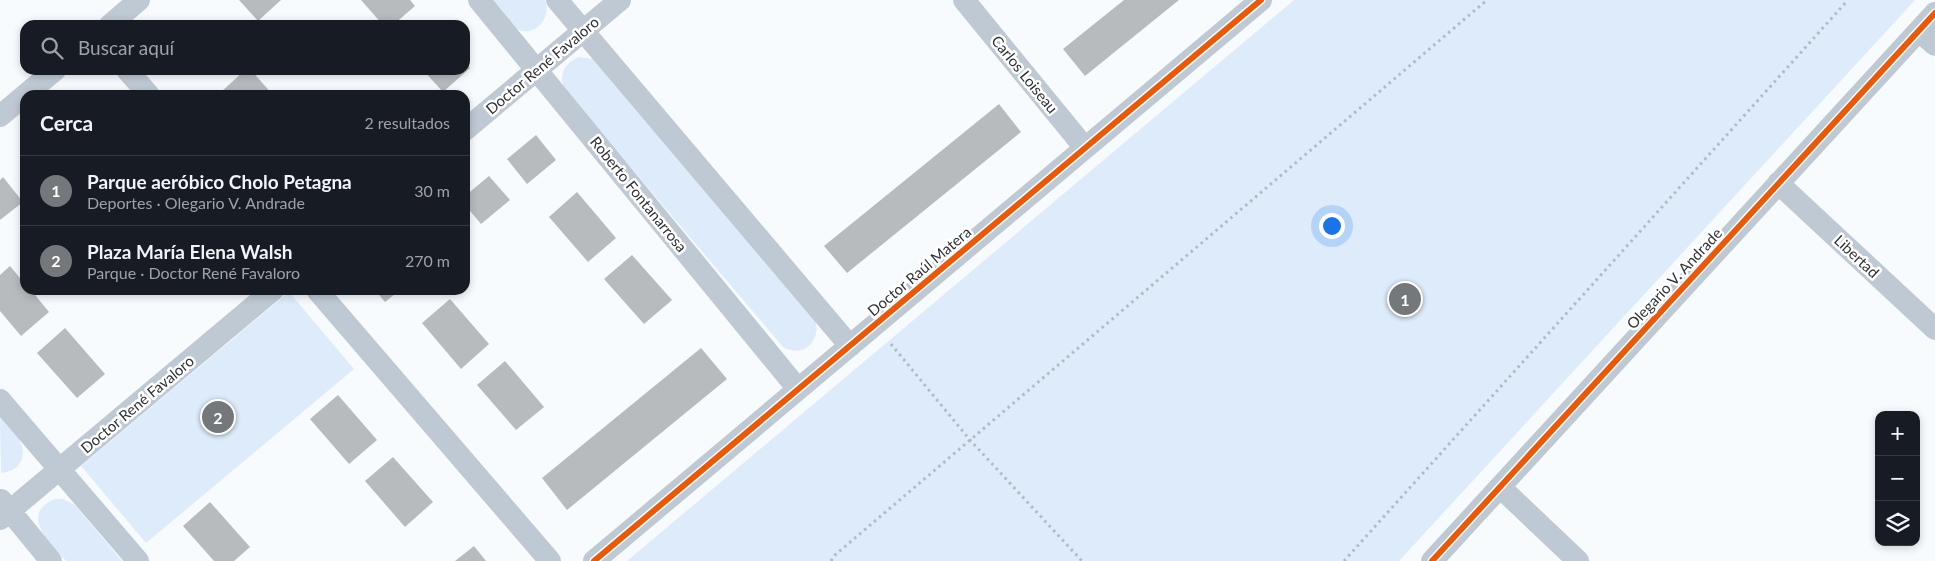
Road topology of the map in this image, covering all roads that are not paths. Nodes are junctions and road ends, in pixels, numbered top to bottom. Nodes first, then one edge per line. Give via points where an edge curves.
1 (140, 0) edge
2 (480, 0) edge
3 (557, 0) edge
4 (620, 0) edge
5 (964, 0) edge
6 (1261, 0) edge
7 (1935, 13) edge
8 (116, 20) edge
9 (583, 31) junction
10 (1927, 38) edge
11 (537, 70) junction
12 (49, 75) edge
13 (131, 75) edge
14 (31, 90) edge
15 (144, 90) edge
16 (20, 99) edge
17 (0, 116) edge
18 (470, 126) edge
19 (1085, 148) junction
20 (1778, 183) junction
21 (268, 295) edge
22 (320, 295) edge
23 (1935, 328) edge
24 (850, 346) junction
25 (798, 389) junction
26 (0, 400) edge
27 (59, 470) junction
28 (1500, 487) junction
29 (3, 510) edge
30 (52, 561) edge
31 (138, 561) edge
32 (550, 561) edge
33 (594, 561) edge
34 (1432, 561) edge
35 (1578, 561) edge

1 - 8 street
2 - 11 street, Roberto Fontanarrosa
3 - 9 street
4 - 9 street, Doctor René Favaloro
5 - 19 street, Carlos Loiseau
6 - 19 street, Doctor Raúl Matera
7 - 10 street, Olegario V. Andrade
9 - 11 street, Doctor René Favaloro
9 - 24 street
10 - 20 street, Olegario V. Andrade
11 - 18 street, Doctor René Favaloro
11 - 25 street, Roberto Fontanarrosa
12 - 14 street
13 - 15 street
16 - 17 street
19 - 24 street, Doctor Raúl Matera
20 - 23 street, Libertad
20 - 28 street, Olegario V. Andrade
21 - 27 street, Doctor René Favaloro
22 - 32 street
24 - 25 street, Doctor Raúl Matera
25 - 33 street, Doctor Raúl Matera
26 - 27 street
27 - 29 street, Doctor René Favaloro
27 - 31 street
28 - 34 street, Olegario V. Andrade
28 - 35 street
29 - 30 street

